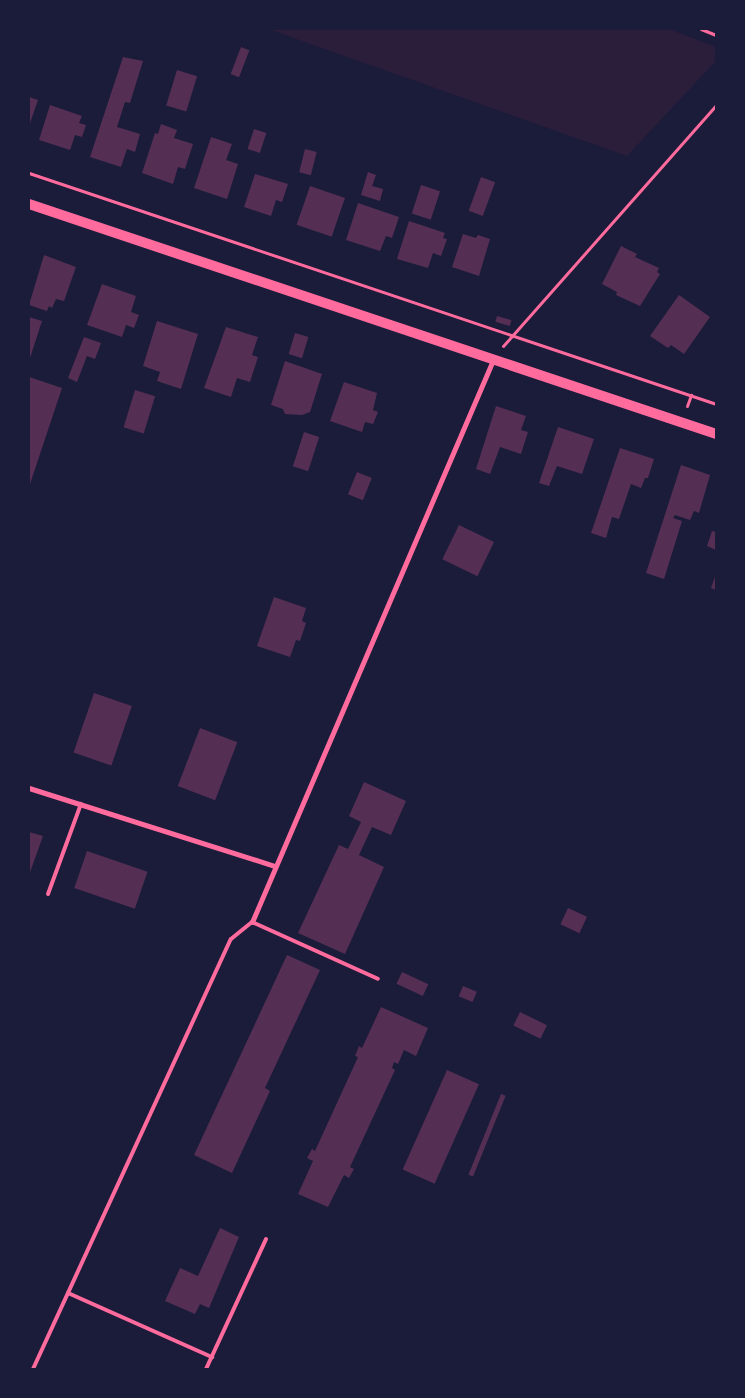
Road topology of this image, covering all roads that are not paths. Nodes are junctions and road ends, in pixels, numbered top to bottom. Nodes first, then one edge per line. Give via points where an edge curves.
1 (29, 204) edge
2 (493, 359) junction
3 (716, 434) edge
4 (29, 788) edge
5 (81, 804) junction
6 (275, 866) junction
7 (48, 894) dead end
8 (252, 922) junction
9 (378, 979) dead end
10 (266, 1239) dead end
11 (68, 1293) junction
12 (212, 1357) junction
13 (33, 1369) edge
14 (206, 1369) edge

1 - 2 main road
2 - 3 main road
2 - 6 street
4 - 5 street
5 - 6 street
5 - 7 lane
6 - 8 street
8 - 9 lane
8 - 11 lane via 230,939
10 - 12 lane
11 - 12 lane
11 - 13 lane
12 - 14 lane

